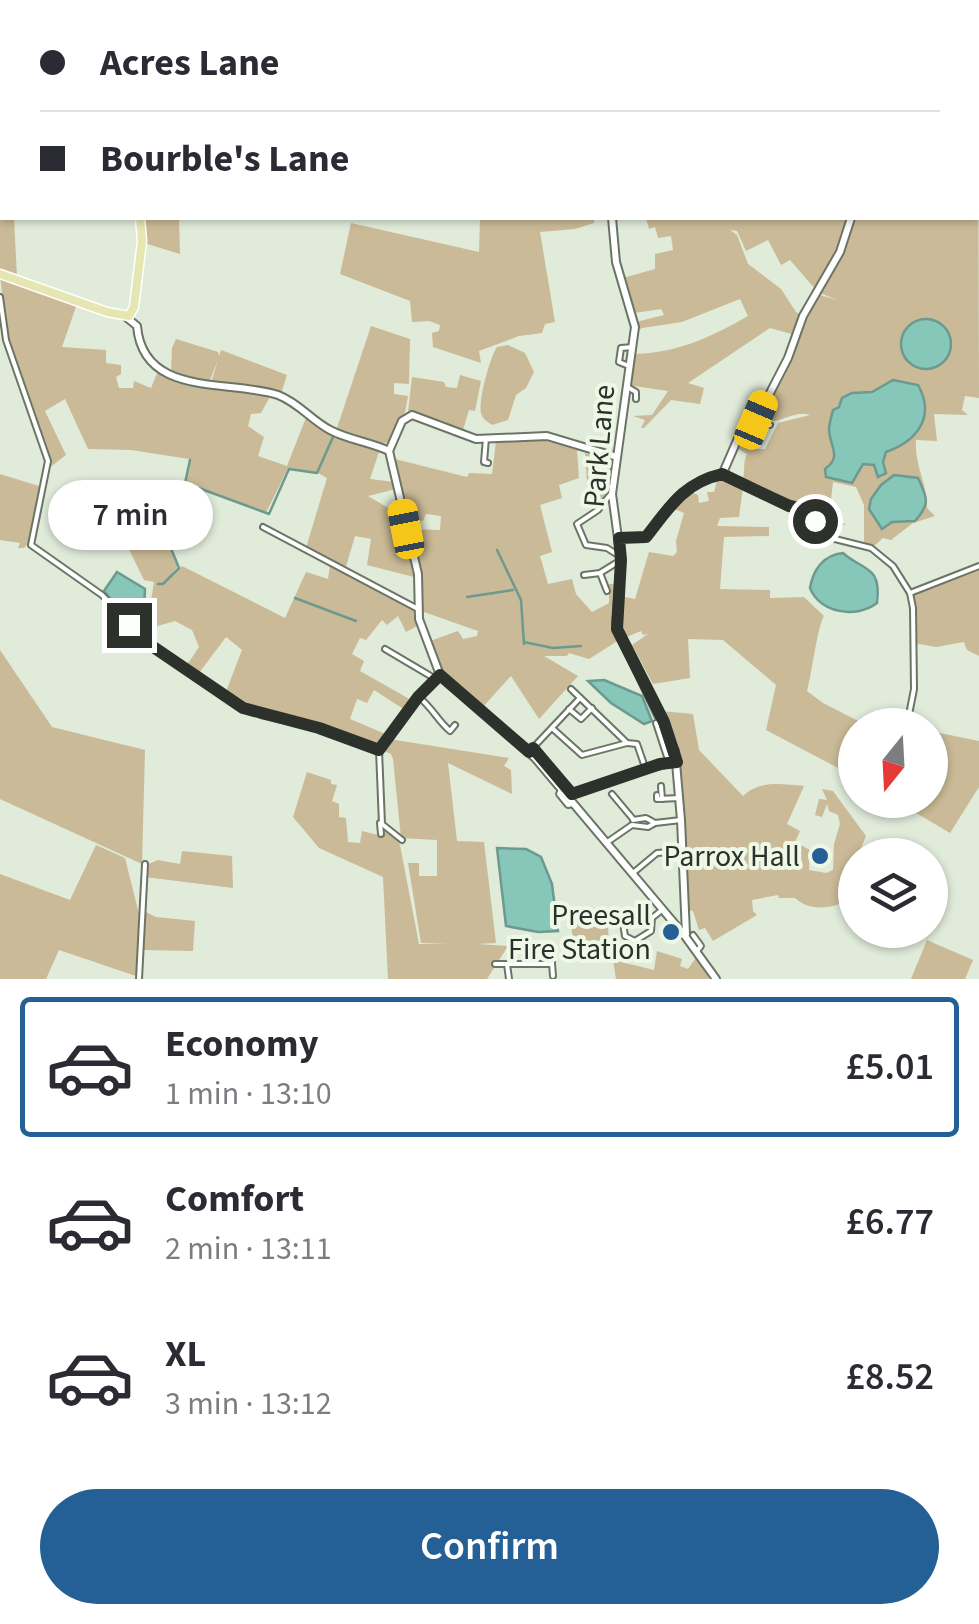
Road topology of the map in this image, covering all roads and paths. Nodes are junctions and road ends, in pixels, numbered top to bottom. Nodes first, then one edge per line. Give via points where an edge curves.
1 (140, 220) edge
2 (612, 220) edge
3 (849, 220) edge
4 (0, 274) edge
5 (0, 298) edge
6 (134, 306) junction
7 (125, 316) junction
8 (137, 326) junction
9 (625, 387) junction
10 (638, 396) dead end
11 (756, 420) junction
12 (770, 425) dead end
13 (486, 438) junction
14 (390, 450) junction
15 (617, 457) junction
16 (488, 463) dead end
17 (722, 474) junction
18 (612, 494) junction
19 (263, 527) dead end
20 (618, 542) junction
21 (621, 558) junction
22 (979, 566) edge
23 (600, 573) junction
24 (584, 575) dead end
25 (608, 590) dead end
26 (910, 593) junction
27 (418, 609) junction
28 (385, 649) dead end
29 (437, 677) junction
30 (571, 689) dead end
31 (418, 697) junction
32 (580, 698) junction
33 (592, 708) junction
34 (912, 708) edge
35 (569, 710) junction
36 (656, 723) dead end
37 (455, 725) dead end
38 (552, 728) junction
39 (627, 742) junction
40 (379, 750) junction
41 (531, 750) junction
42 (673, 762) junction
43 (646, 770) junction
44 (661, 786) dead end
45 (380, 788) junction
46 (612, 794) dead end
47 (570, 798) junction
48 (680, 798) junction
49 (682, 820) junction
50 (632, 822) junction
51 (656, 823) junction
52 (381, 834) dead end
53 (402, 840) dead end
54 (606, 843) junction
55 (683, 851) junction
56 (144, 864) dead end
57 (633, 873) junction
58 (663, 909) junction
59 (623, 922) dead end
60 (682, 925) junction
61 (551, 951) dead end
62 (495, 964) dead end
63 (507, 964) junction
64 (552, 964) junction
65 (553, 976) dead end
66 (139, 979) edge
67 (508, 979) edge
68 (716, 979) edge

1 - 6 main road
2 - 9 main road, Park Lane via 616,262 634,320
3 - 11 main road via 840,252 802,316
4 - 7 main road
5 - 40 street via 6,340 48,461 31,545 100,593 146,642 231,702
6 - 7 main road
6 - 8 main road
7 - 8 main road
8 - 14 main road via 141,352 164,372 276,394 335,433
9 - 10 street
9 - 15 main road, Park Lane
11 - 12 street
11 - 17 main road via 739,436
13 - 14 main road via 412,415
13 - 15 main road via 548,436
13 - 16 street
14 - 27 main road via 418,574
15 - 18 main road, Park Lane
17 - 20 main road via 684,490 646,537
17 - 26 street via 800,508 831,538 877,551
18 - 20 main road, Park Lane
18 - 21 street via 577,524 585,543
19 - 27 street
20 - 21 main road, Park Lane
21 - 23 street
21 - 42 main road, Park Lane via 617,629 664,722
22 - 26 street
23 - 24 street
23 - 25 street
26 - 34 street
27 - 29 main road
28 - 29 street
29 - 31 street
29 - 41 main road
30 - 32 street
31 - 37 street via 450,731
31 - 40 street
32 - 33 street
32 - 35 street
33 - 35 street via 582,719
33 - 39 street
35 - 38 street
36 - 42 street, Park Lane
38 - 39 street via 580,755
38 - 41 street
39 - 43 street via 638,746
40 - 45 street
41 - 47 street
41 - 47 main road
42 - 43 street
42 - 48 main road, Park Lane
43 - 47 street
44 - 48 street via 659,797
45 - 52 street
45 - 53 street via 382,824
46 - 50 street
47 - 54 main road
48 - 49 main road, Park Lane
49 - 51 street
49 - 55 main road, Park Lane
50 - 51 street
50 - 51 street via 644,828
50 - 54 street
54 - 57 main road
55 - 57 street via 657,853
55 - 60 main road, Park Lane
56 - 66 street
57 - 58 main road
58 - 59 street via 652,918 652,931 635,942 625,936
58 - 60 main road
60 - 68 main road, Park Lane
61 - 64 street
62 - 63 street
63 - 64 street
63 - 67 street
64 - 65 street

